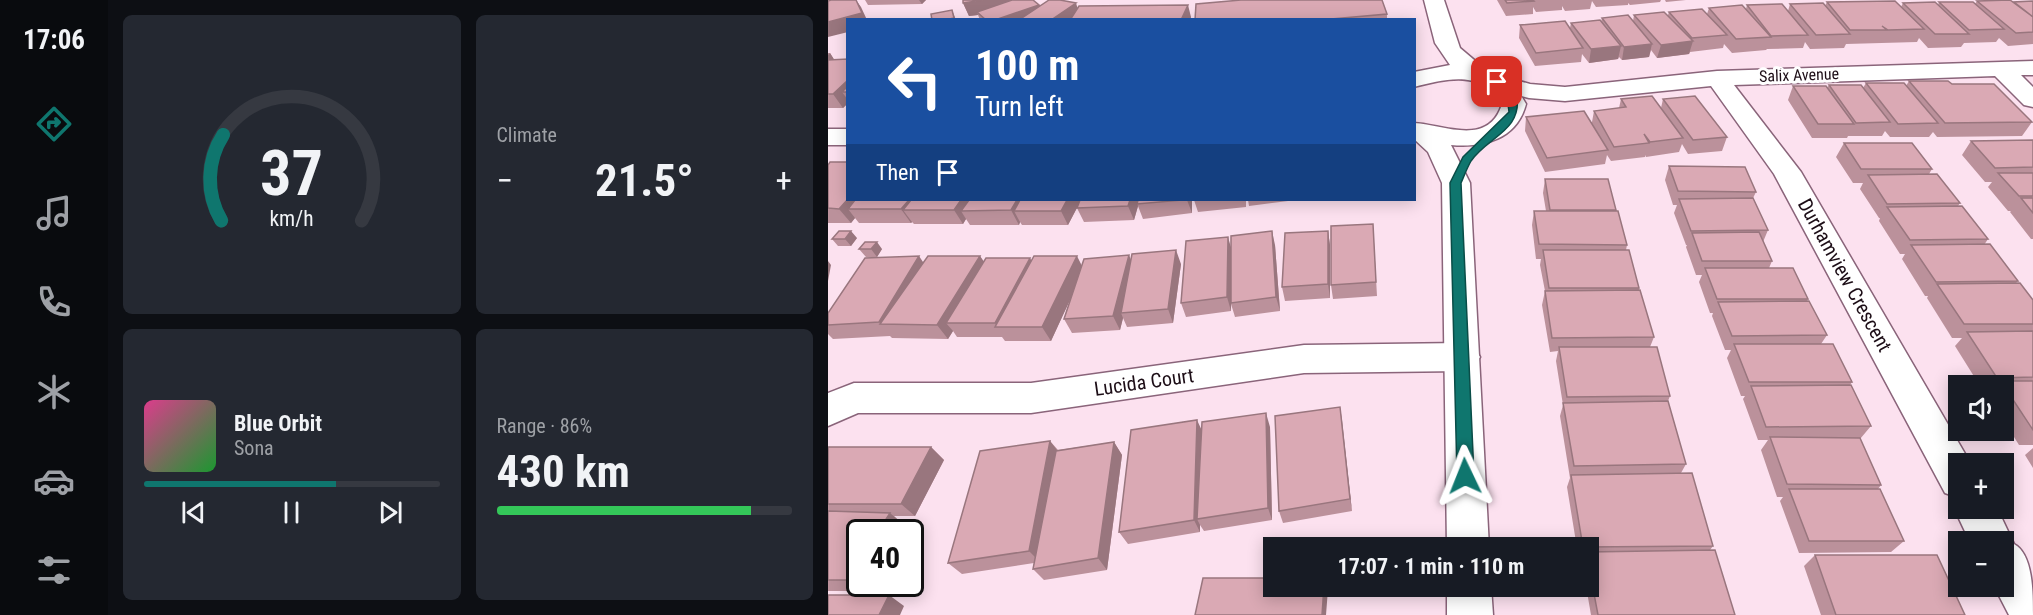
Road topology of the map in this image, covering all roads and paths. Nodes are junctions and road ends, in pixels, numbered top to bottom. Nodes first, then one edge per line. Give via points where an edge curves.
1 (1434, 0) edge
2 (1446, 46) junction
3 (2000, 68) junction
4 (2033, 68) edge
5 (1416, 77) edge
6 (1416, 78) edge
7 (1487, 78) junction
8 (1717, 78) junction
9 (1565, 94) junction
10 (2033, 100) edge
11 (1502, 125) junction
12 (1419, 131) edge
13 (828, 137) edge
14 (846, 137) edge
15 (1455, 183) junction
16 (1462, 357) junction
17 (828, 410) edge
18 (1948, 460) edge
19 (1467, 537) edge
20 (2014, 579) edge
21 (1469, 597) edge
22 (2033, 613) edge
23 (1470, 615) edge

1 - 2 street
2 - 5 street
2 - 7 street via 1459,63
3 - 4 street, Salix Avenue
3 - 8 street, Salix Avenue
3 - 10 street
6 - 7 street via 1442,72
7 - 9 street, Salix Avenue via 1529,90
7 - 11 street via 1512,95 1514,104
8 - 9 street, Salix Avenue
8 - 18 street, Durhamview Crescent via 1787,172
9 - 11 street, Salix Avenue via 1536,103
11 - 12 street via 1468,138 1437,137
11 - 15 street via 1467,159
12 - 15 street via 1440,149
13 - 14 street
15 - 16 street
16 - 17 street, Lucida Court via 1304,359 1031,398 855,398
16 - 19 street
20 - 22 street
21 - 23 street

